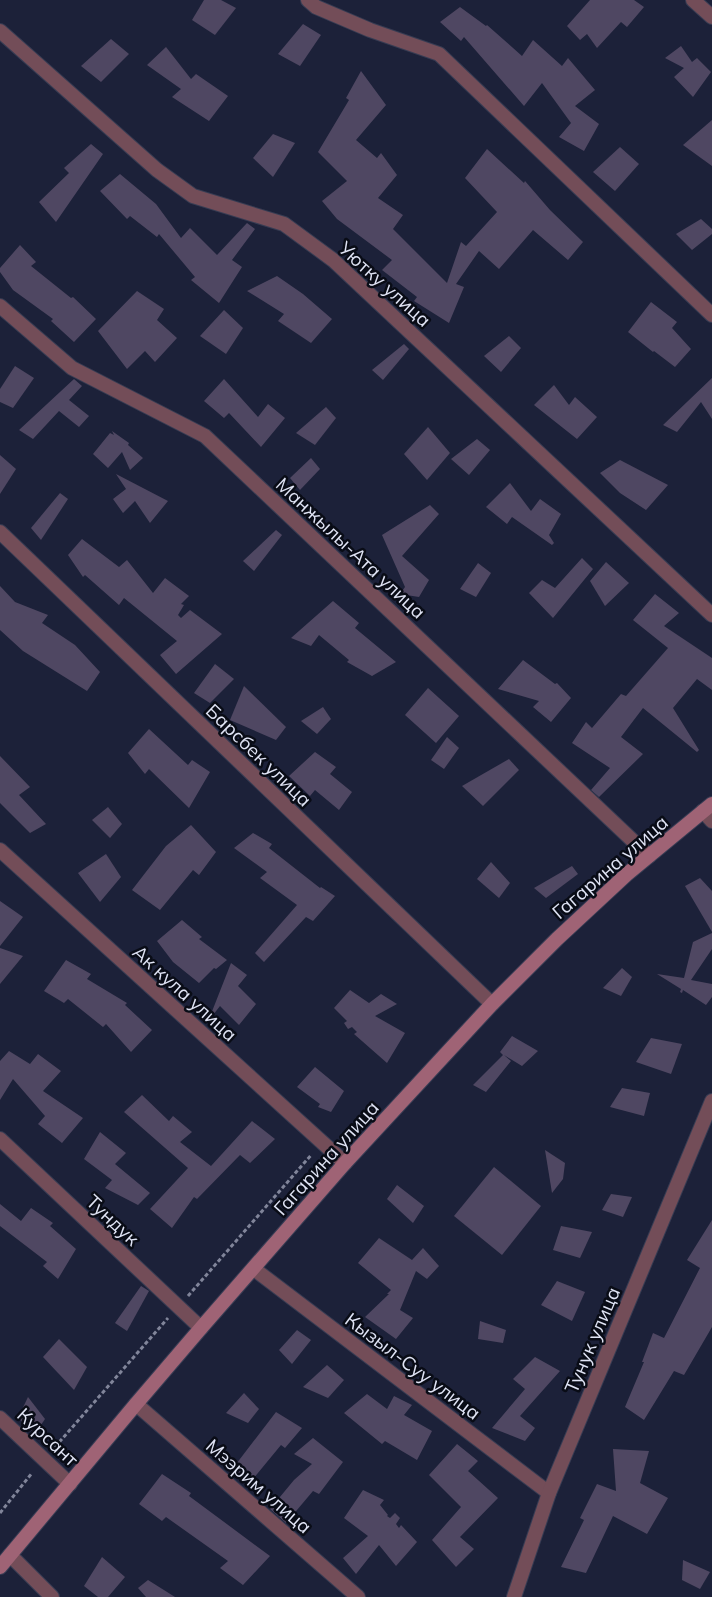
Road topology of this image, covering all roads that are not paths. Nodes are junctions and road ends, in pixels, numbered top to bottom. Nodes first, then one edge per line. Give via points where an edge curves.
1 (308, 0) edge
2 (694, 0) edge
3 (712, 17) edge
4 (0, 31) edge
5 (0, 306) edge
6 (712, 316) edge
7 (0, 532) edge
8 (712, 615) edge
9 (709, 812) edge
10 (0, 850) edge
11 (648, 856) junction
12 (492, 1004) junction
13 (712, 1101) edge
14 (0, 1138) edge
15 (345, 1163) junction
16 (254, 1269) junction
17 (201, 1328) junction
18 (136, 1404) junction
19 (0, 1418) edge
20 (70, 1484) junction
21 (549, 1493) junction
22 (10, 1555) junction
23 (0, 1567) edge
24 (52, 1597) edge
25 (358, 1597) edge
26 (514, 1597) edge

1 - 6 street via 316,7 370,30 439,54
2 - 3 street
4 - 8 street, Уютку улица via 157,170 193,196 284,224 333,260
5 - 11 street, Манжылы-Ата улица via 72,368 206,436
7 - 12 street, Барсбек улица
9 - 11 main road, Гагарина улица
10 - 15 street, Ак кула улица
11 - 12 main road, Гагарина улица
12 - 15 main road, Гагарина улица
13 - 21 street, Тунук улица
14 - 17 street, Тундук
15 - 16 main road, Гагарина улица
16 - 17 main road, Гагарина улица
16 - 21 street, Кызыл-Суу улица
17 - 18 main road, Гагарина улица
18 - 20 main road, Гагарина улица
18 - 25 street, Мээрим улица
19 - 20 street, Курсант
20 - 22 main road, Гагарина улица
21 - 26 street, Тунук улица
22 - 23 main road, Гагарина улица
22 - 24 street

